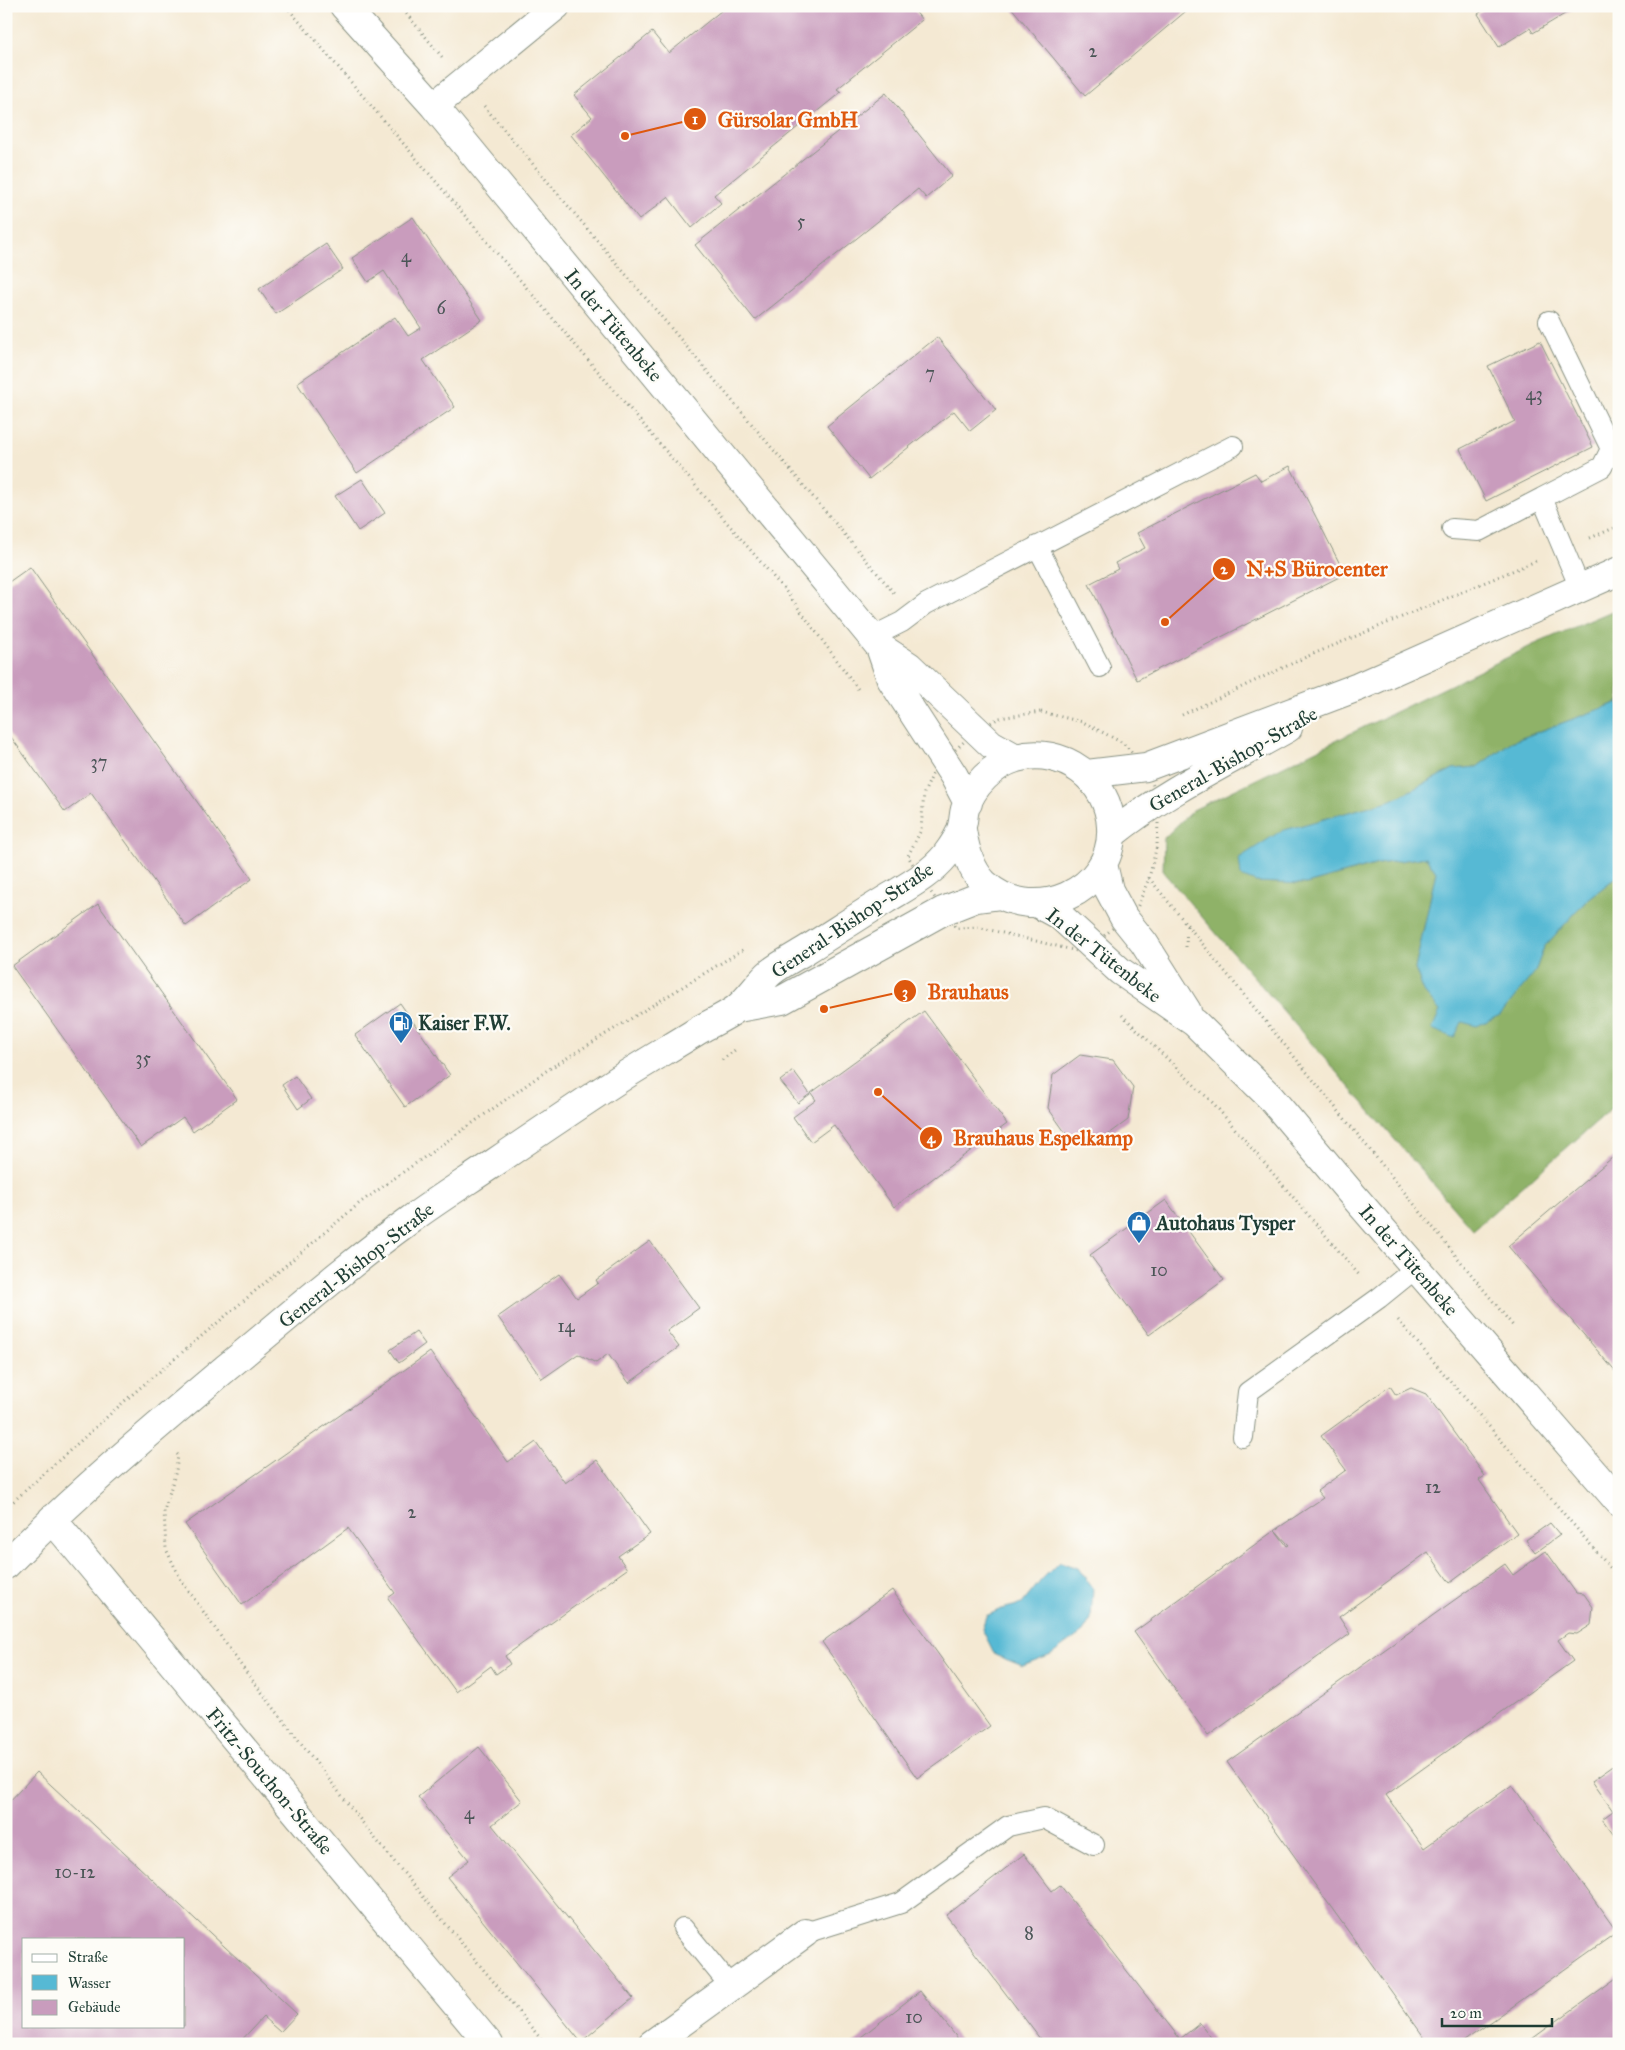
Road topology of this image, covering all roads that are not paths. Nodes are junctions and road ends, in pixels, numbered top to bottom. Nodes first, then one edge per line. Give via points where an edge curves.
1 (344, 6) edge
2 (556, 6) edge
3 (434, 106) junction
4 (1549, 321) dead end
5 (1232, 446) dead end
6 (1542, 498) junction
7 (1452, 528) dead end
8 (1037, 546) junction
9 (1619, 571) edge
10 (1580, 588) junction
11 (876, 642) junction
12 (1100, 667) dead end
13 (1358, 687) junction
14 (1016, 758) junction
15 (1087, 774) junction
16 (968, 803) junction
17 (962, 830) junction
18 (1111, 835) junction
19 (1104, 864) junction
20 (1000, 894) junction
21 (1038, 904) junction
22 (738, 1008) junction
23 (1195, 1023) junction
24 (1416, 1268) junction
25 (1243, 1437) dead end
26 (1619, 1502) edge
27 (52, 1519) junction
28 (6, 1566) edge
29 (1094, 1845) dead end
30 (683, 1928) dead end
31 (805, 1933) joint
32 (731, 1987) junction
33 (489, 2044) edge
34 (652, 2044) edge

1 - 3 street, In der Tütenbeke
2 - 3 street
3 - 11 street, In der Tütenbeke
4 - 6 lane via 1611,449 1602,467
5 - 8 lane
6 - 7 lane via 1479,531
6 - 10 lane
8 - 11 lane via 926,604
8 - 12 lane
9 - 10 street, General-Bishop-Straße
10 - 13 street, General-Bishop-Straße
11 - 14 street, In der Tütenbeke via 909,666 991,744
11 - 16 street, In der Tütenbeke via 891,679
13 - 15 street, General-Bishop-Straße via 1146,767
13 - 18 street, General-Bishop-Straße via 1159,801
14 - 15 street via 1054,757
14 - 16 street via 999,765 984,777
15 - 18 street via 1108,805
16 - 17 street
17 - 20 street via 972,867 984,883
17 - 22 street, General-Bishop-Straße via 945,856 921,878 772,971
18 - 19 street
19 - 21 street via 1076,893 1058,901
19 - 23 street, In der Tütenbeke via 1109,890 1124,918 1144,943
20 - 21 street via 1018,902
20 - 22 street, General-Bishop-Straße via 976,898 944,911 782,1000
21 - 23 street, In der Tütenbeke via 1060,916 1120,971
22 - 27 street, General-Bishop-Straße via 585,1101 354,1261 154,1428
23 - 24 street, In der Tütenbeke via 1270,1097
24 - 25 lane via 1248,1392
24 - 26 street, In der Tütenbeke
27 - 28 street, General-Bishop-Straße
27 - 33 street, Fritz-Souchon-Straße
29 - 31 lane via 1044,1818 1008,1826 901,1903
30 - 32 lane
31 - 32 street
32 - 34 street

